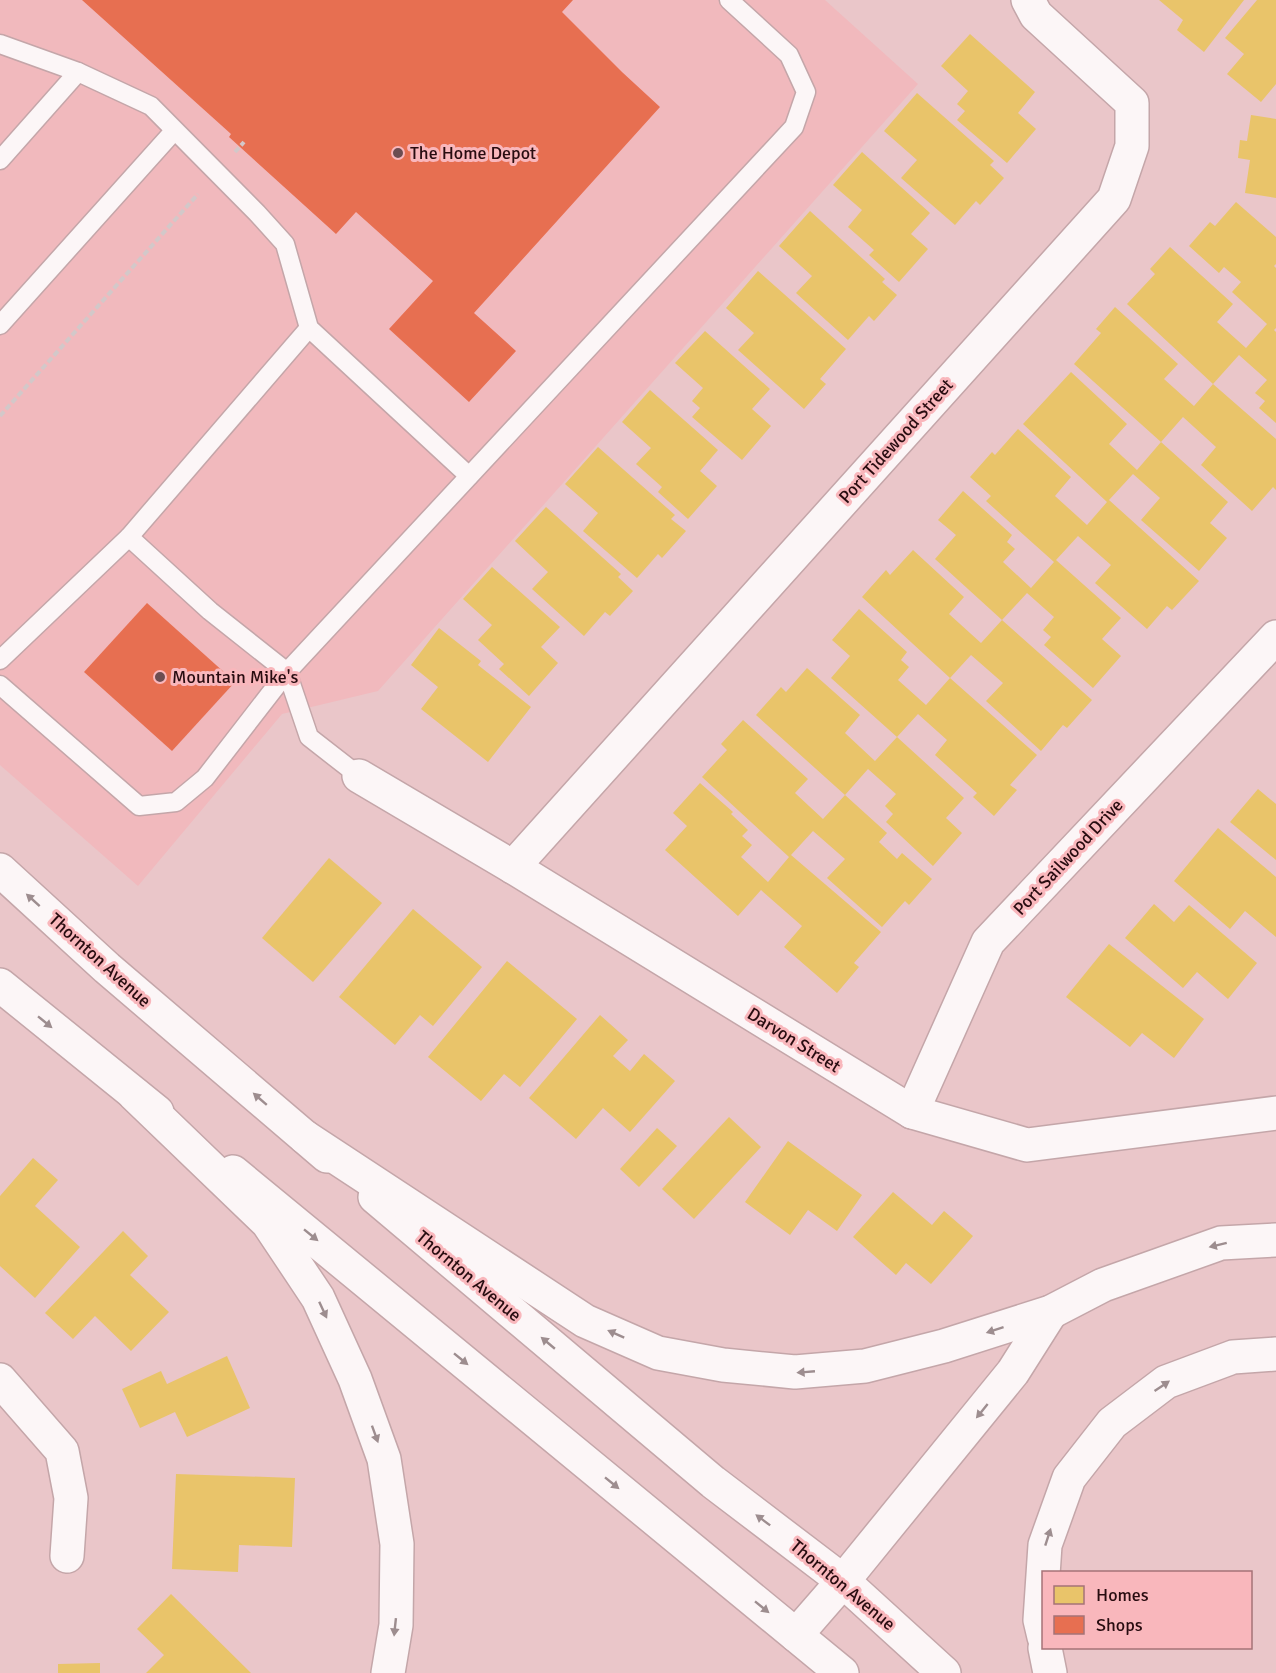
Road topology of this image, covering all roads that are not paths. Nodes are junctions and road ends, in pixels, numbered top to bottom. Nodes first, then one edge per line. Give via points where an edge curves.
1 (729, 0) edge
2 (1028, 0) edge
3 (0, 44) edge
4 (78, 72) junction
5 (174, 131) junction
6 (0, 160) edge
7 (0, 325) edge
8 (309, 328) junction
9 (469, 476) junction
10 (129, 537) junction
11 (1276, 637) edge
12 (0, 660) edge
13 (287, 672) junction
14 (0, 685) edge
15 (359, 776) joint
16 (513, 867) junction
17 (0, 870) edge
18 (0, 985) edge
19 (134, 1094) junction
20 (912, 1112) junction
21 (1276, 1113) edge
22 (305, 1137) junction
23 (1276, 1240) edge
24 (1051, 1312) junction
25 (1276, 1354) edge
26 (0, 1380) edge
27 (67, 1556) dead end
28 (1043, 1571) edge
29 (843, 1581) junction
30 (1042, 1590) edge
31 (1042, 1628) edge
32 (796, 1635) junction
33 (1045, 1649) edge
34 (388, 1673) edge
35 (842, 1673) edge
36 (944, 1673) edge
37 (1050, 1673) edge

1 - 9 lane via 789,55 806,92 794,127
2 - 16 main road, Port Tidewood Street via 1036,15 1132,103 1132,146 1113,199
3 - 4 lane
4 - 5 lane via 151,106
4 - 6 lane
5 - 7 lane
5 - 8 lane via 285,243
8 - 9 lane
8 - 10 lane
9 - 13 lane
10 - 12 lane
10 - 13 lane via 210,611
11 - 20 main road, Port Sailwood Drive via 988,942
13 - 14 lane via 205,778 176,802 139,806
13 - 15 lane via 309,737
15 - 16 main road, Darvon Street
16 - 20 main road, Darvon Street
22 -> 17 main road, Thornton Avenue via 107,968
18 -> 19 main road
19 -> 32 main road
19 -> 34 main road via 268,1223 318,1299 355,1379 384,1459 397,1544 396,1624
20 - 21 main road, Darvon Street via 1027,1145
24 -> 22 main road via 865,1366 795,1372 658,1353 585,1321
29 -> 22 main road, Thornton Avenue via 713,1482
23 -> 24 main road via 1221,1244 1103,1285
24 -> 29 main road via 1013,1372
28 -> 25 main road via 1045,1545 1069,1478 1112,1423 1166,1382 1233,1358
26 - 27 main road via 62,1451 71,1498
29 - 32 main road
29 - 36 main road, Thornton Avenue
31 -> 30 main road
32 - 35 main road
33 - 37 main road

